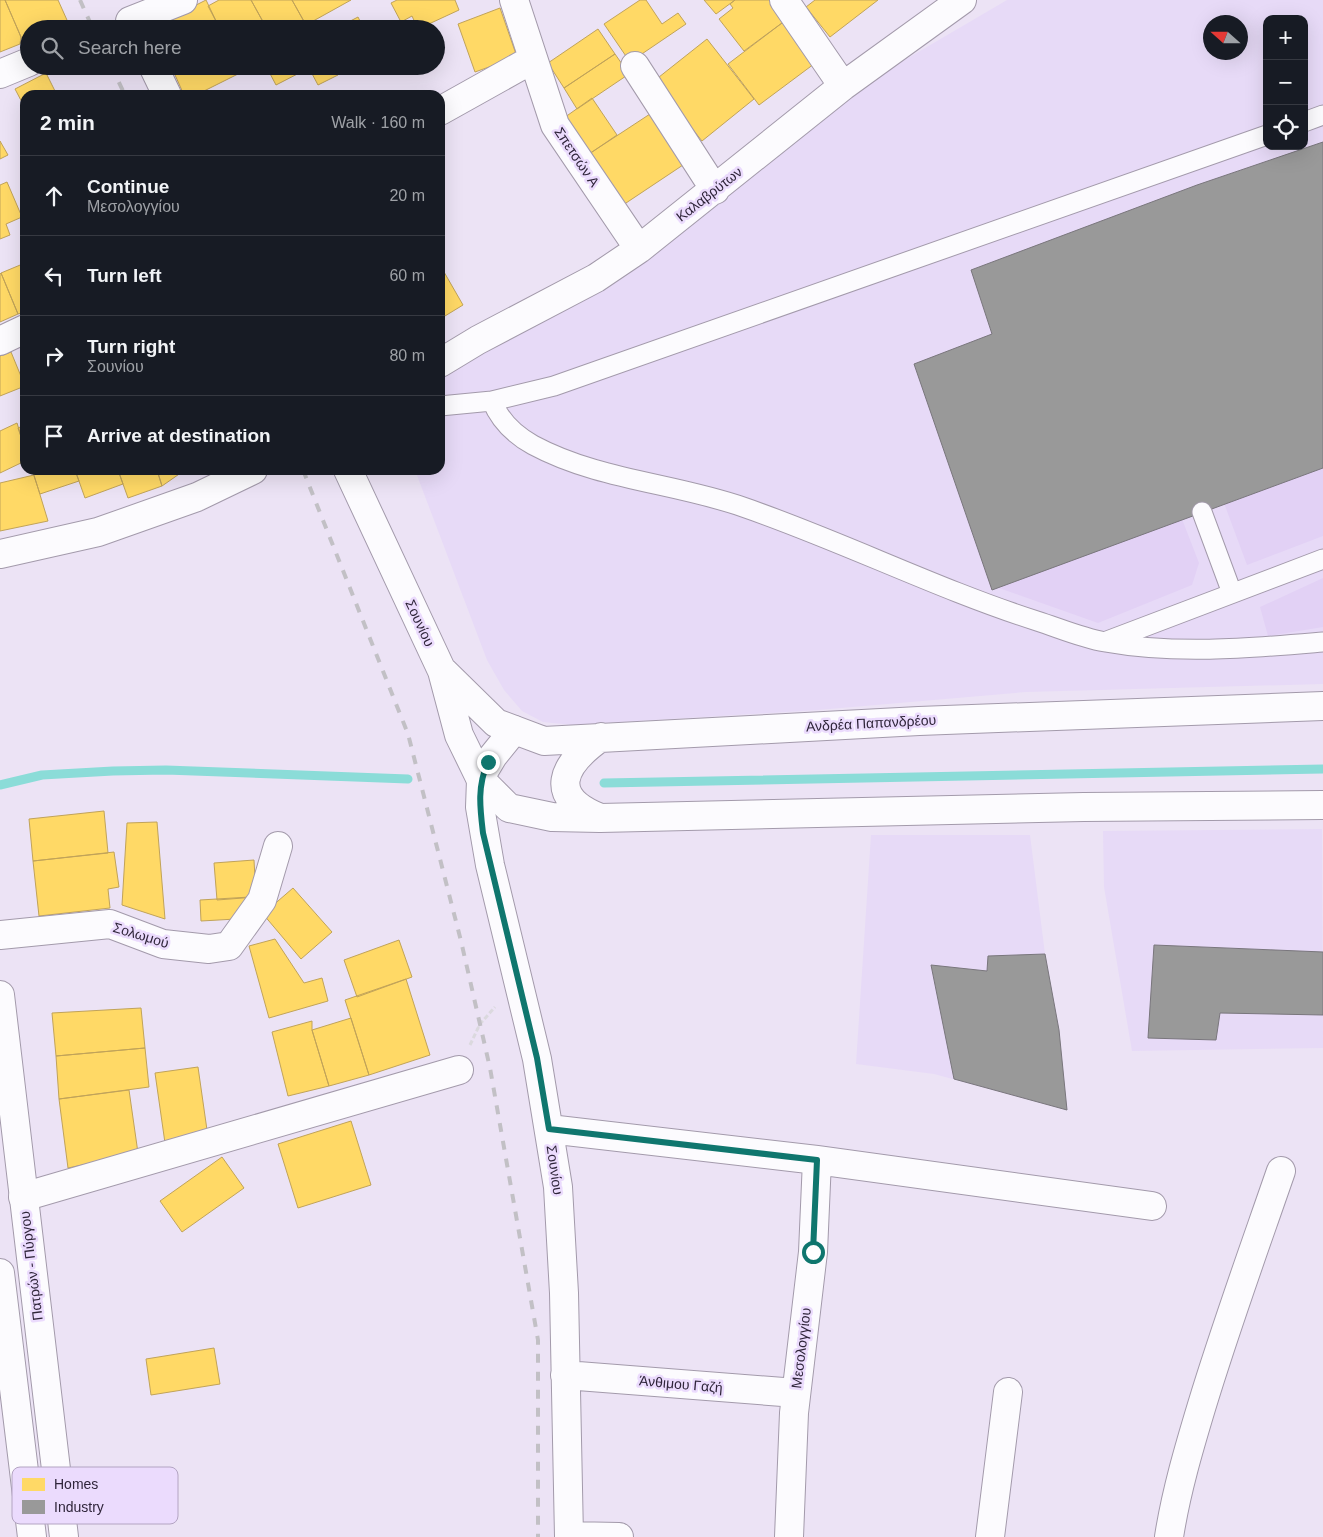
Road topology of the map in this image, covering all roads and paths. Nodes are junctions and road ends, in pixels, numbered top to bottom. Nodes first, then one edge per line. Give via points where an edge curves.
1 (183, 0) edge
2 (514, 0) edge
3 (784, 0) edge
4 (962, 0) edge
5 (129, 16) edge
6 (533, 59) junction
7 (20, 66) edge
8 (635, 66) dead end
9 (0, 74) edge
10 (157, 75) edge
11 (843, 86) junction
12 (165, 90) edge
13 (445, 108) edge
14 (1323, 115) edge
15 (1308, 121) edge
16 (1263, 136) edge
17 (715, 190) junction
18 (639, 249) junction
19 (20, 331) edge
20 (0, 341) edge
21 (445, 360) edge
22 (492, 401) junction
23 (445, 406) edge
24 (242, 475) edge
25 (350, 475) edge
26 (1202, 512) dead end
27 (0, 554) edge
28 (1323, 559) edge
29 (1232, 593) junction
30 (1103, 642) junction
31 (1323, 642) edge
32 (442, 671) junction
33 (1323, 706) edge
34 (514, 730) junction
35 (601, 737) junction
36 (481, 780) junction
37 (1323, 805) edge
38 (600, 818) junction
39 (278, 846) dead end
40 (0, 935) edge
41 (0, 994) edge
42 (520, 995) junction
43 (459, 1070) joint
44 (549, 1129) junction
45 (817, 1160) junction
46 (1281, 1171) dead end
47 (23, 1198) junction
48 (1152, 1206) dead end
49 (0, 1273) edge
50 (565, 1375) junction
51 (1008, 1392) dead end
52 (796, 1393) junction
53 (24, 1467) edge
54 (56, 1467) edge
55 (30, 1524) edge
56 (62, 1524) edge
57 (569, 1536) edge
58 (32, 1537) edge
59 (64, 1537) edge
60 (619, 1537) edge
61 (789, 1537) edge
62 (990, 1537) edge
63 (1169, 1537) edge

1 - 5 street
2 - 6 street, Σπετσών Α
3 - 11 street
4 - 11 street, Καλαβρύτων
6 - 13 street
6 - 18 street, Σπετσών Α via 555,125
7 - 9 street
8 - 17 street
10 - 12 street
11 - 17 street, Καλαβρύτων
14 - 15 lane
16 - 22 lane via 607,368 542,390
17 - 18 street, Καλαβρύτων
18 - 21 street, Καλαβρύτων via 596,278
19 - 20 street
22 - 23 lane
22 - 30 lane via 502,420 518,435 564,459 742,506 995,608
24 - 27 street via 196,497 98,532
25 - 32 street, Σουνίου
26 - 29 lane
28 - 29 lane
29 - 30 lane
30 - 31 lane via 1195,649
32 - 34 street, Ανδρέα Παπανδρέου via 496,723
32 - 36 street, Σουνίου via 459,735
33 - 35 street, Ανδρέα Παπανδρέου via 1115,712
34 - 35 street, Ανδρέα Παπανδρέου via 544,741
34 - 36 street, Σουνίου via 488,762
35 - 38 street via 581,752 568,770 565,782 567,794 580,810
36 - 38 street via 509,808 552,818
36 - 42 street, Σουνίου via 483,833
37 - 38 street
39 - 40 street, Σολωμού via 262,900 229,946 209,949 163,944 110,924
41 - 47 street, Πατρών - Πύργου
42 - 43 path via 486,1014
42 - 44 street, Σουνίου via 537,1058
43 - 47 street
44 - 45 street
44 - 50 street, Σουνίου via 561,1228
45 - 48 street
45 - 52 street, Μεσολογγίου via 813,1252
46 - 63 street via 1215,1361 1186,1460
47 - 54 street, Πατρών - Πύργου
49 - 53 street
50 - 52 street, Άνθιμου Γαζή
50 - 57 street, Σουνίου
51 - 62 street
52 - 61 street, Μεσολογγίου
55 - 58 street
56 - 59 street, Πατρών - Πύργου
57 - 60 street

